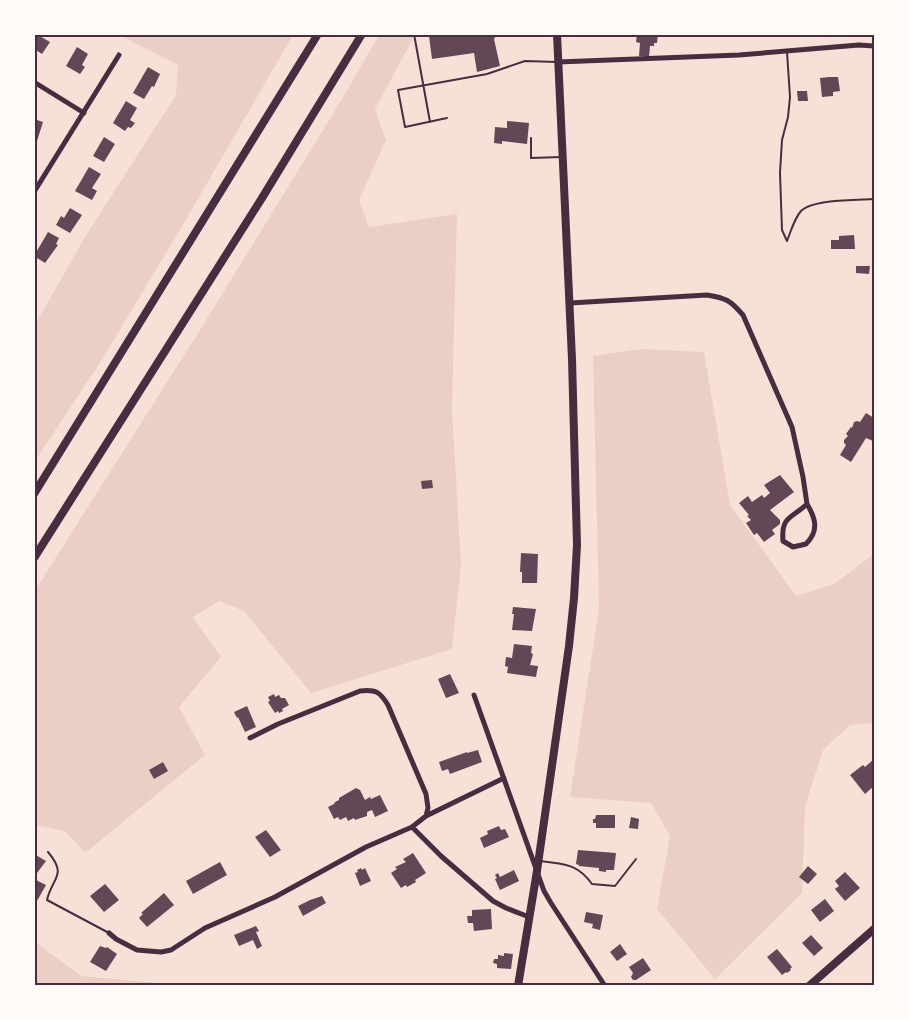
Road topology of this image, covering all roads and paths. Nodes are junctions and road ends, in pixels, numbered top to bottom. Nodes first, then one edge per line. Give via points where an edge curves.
1 (318, 34) edge
2 (362, 34) edge
3 (414, 34) edge
4 (557, 34) edge
5 (874, 46) edge
6 (786, 52) junction
7 (119, 54) dead end
8 (558, 62) junction
9 (34, 82) edge
10 (423, 85) junction
11 (84, 113) junction
12 (447, 118) dead end
13 (430, 122) junction
14 (531, 138) dead end
15 (564, 157) junction
16 (34, 192) edge
17 (874, 198) edge
18 (570, 303) junction
19 (34, 494) edge
20 (807, 504) junction
21 (34, 558) edge
22 (474, 695) dead end
23 (250, 738) dead end
24 (504, 778) junction
25 (426, 816) junction
26 (412, 827) junction
27 (48, 852) dead end
28 (636, 859) dead end
29 (538, 861) junction
30 (537, 872) junction
31 (529, 917) junction
32 (874, 929) edge
33 (109, 933) joint
34 (518, 986) edge
35 (605, 986) edge
36 (809, 986) edge

1 - 19 highway
2 - 21 highway
3 - 10 lane
4 - 8 main road
5 - 6 street
6 - 8 street
6 - 17 lane via 790,97 780,172 782,230 787,241 801,211 809,206
7 - 11 street
8 - 10 lane via 525,61 487,74
8 - 15 main road
9 - 11 street
10 - 13 lane
10 - 13 lane via 398,90 403,118 405,127
11 - 16 street
12 - 13 lane
14 - 15 lane via 531,158
15 - 18 main road
18 - 20 street via 707,295 722,297 733,304 743,315 792,427
18 - 29 main road via 577,545 574,598
20 - 20 street via 814,518 814,533 806,544 793,547 783,541 782,529 787,519
22 - 24 street
23 - 25 street via 360,691 377,691 388,705 426,794
24 - 25 street
24 - 30 street
25 - 26 street
26 - 31 street via 493,901
26 - 33 street via 205,928 171,950 137,950
27 - 33 lane via 58,870 47,900
28 - 29 lane via 615,886 592,884 574,867
29 - 30 main road
30 - 31 main road
30 - 35 street via 551,903
31 - 34 main road
32 - 36 main road

